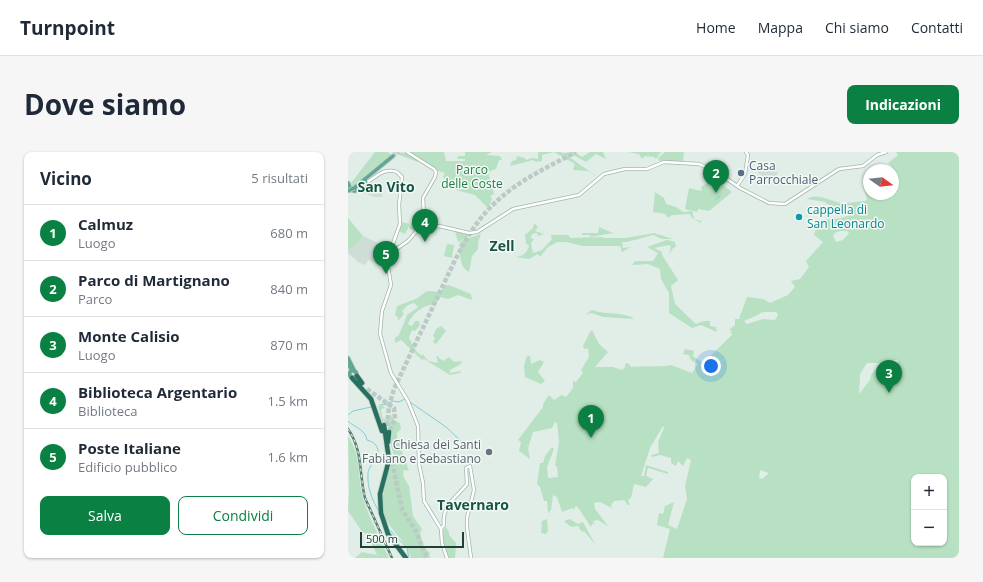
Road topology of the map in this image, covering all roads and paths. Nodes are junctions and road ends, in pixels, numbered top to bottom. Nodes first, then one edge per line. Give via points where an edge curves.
1 (407, 152) edge
2 (886, 152) edge
3 (747, 153) edge
4 (393, 156) dead end
5 (348, 183) edge
6 (364, 183) junction
7 (737, 186) junction
8 (348, 191) edge
9 (421, 228) junction
10 (388, 261) junction
11 (348, 358) edge
12 (352, 370) edge
13 (367, 389) tunnel mouth
14 (385, 425) tunnel mouth
15 (389, 432) tunnel mouth
16 (386, 442) junction
17 (392, 462) tunnel mouth
18 (440, 528) junction
19 (406, 558) edge
20 (447, 558) edge
21 (471, 558) edge

1 - 9 street via 434,169 436,173 423,198 424,216
2 - 7 street via 877,155 866,165 839,168 793,201 782,205 769,203
3 - 7 street via 745,174
4 - 6 main road
5 - 6 main road via 354,191
6 - 8 main road, bridge
6 - 10 street via 376,175 389,171 397,172 402,177 400,224
7 - 9 street via 717,172 699,164 658,163 648,169 625,169 604,174 574,197 517,208 474,233 441,227
9 - 10 street via 392,252
10 - 18 street via 391,285 382,311 380,334 391,373 408,400 418,426 419,464 424,501
11 - 12 main road
12 - 13 highway
12 - 16 highway via 371,399
14 - 16 highway
15 - 16 highway
16 - 17 highway
16 - 19 highway via 389,460 380,504 388,534
18 - 20 street
18 - 21 street via 444,526 444,516 450,501 467,484 466,468 469,466 474,490 466,528

